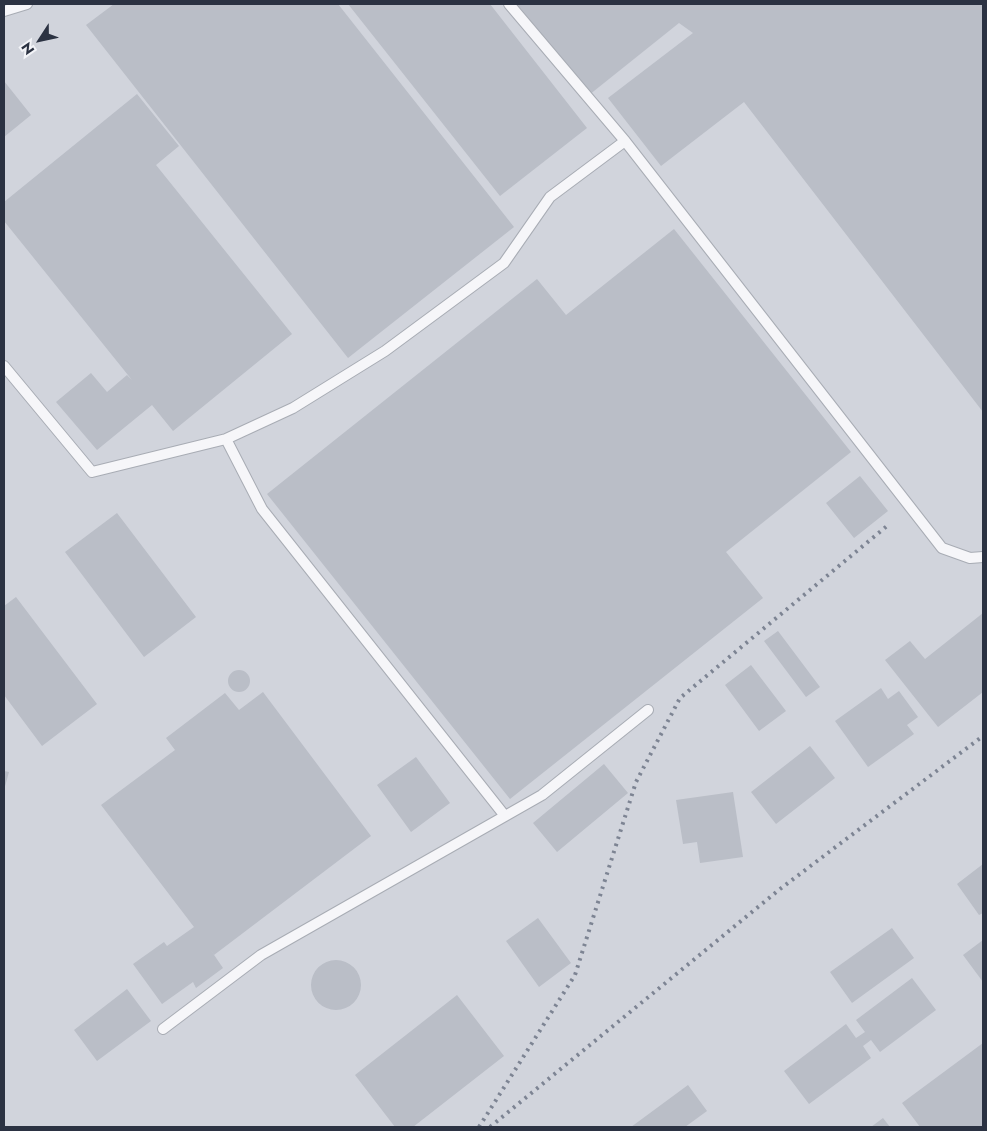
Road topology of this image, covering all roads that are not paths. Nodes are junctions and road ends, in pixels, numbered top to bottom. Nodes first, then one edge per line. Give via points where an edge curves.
1 (27, 4) edge
2 (509, 4) edge
3 (4, 11) edge
4 (625, 141) junction
5 (4, 366) edge
6 (226, 439) junction
7 (983, 557) edge
8 (648, 710) dead end
9 (505, 816) junction
10 (163, 1029) dead end

1 - 3 lane
2 - 4 lane
4 - 6 lane via 550,197 504,263 385,351 293,408
4 - 7 lane via 942,548 970,558
5 - 6 lane via 92,472
6 - 9 lane via 262,509
8 - 9 lane via 542,795
9 - 10 lane via 261,955

